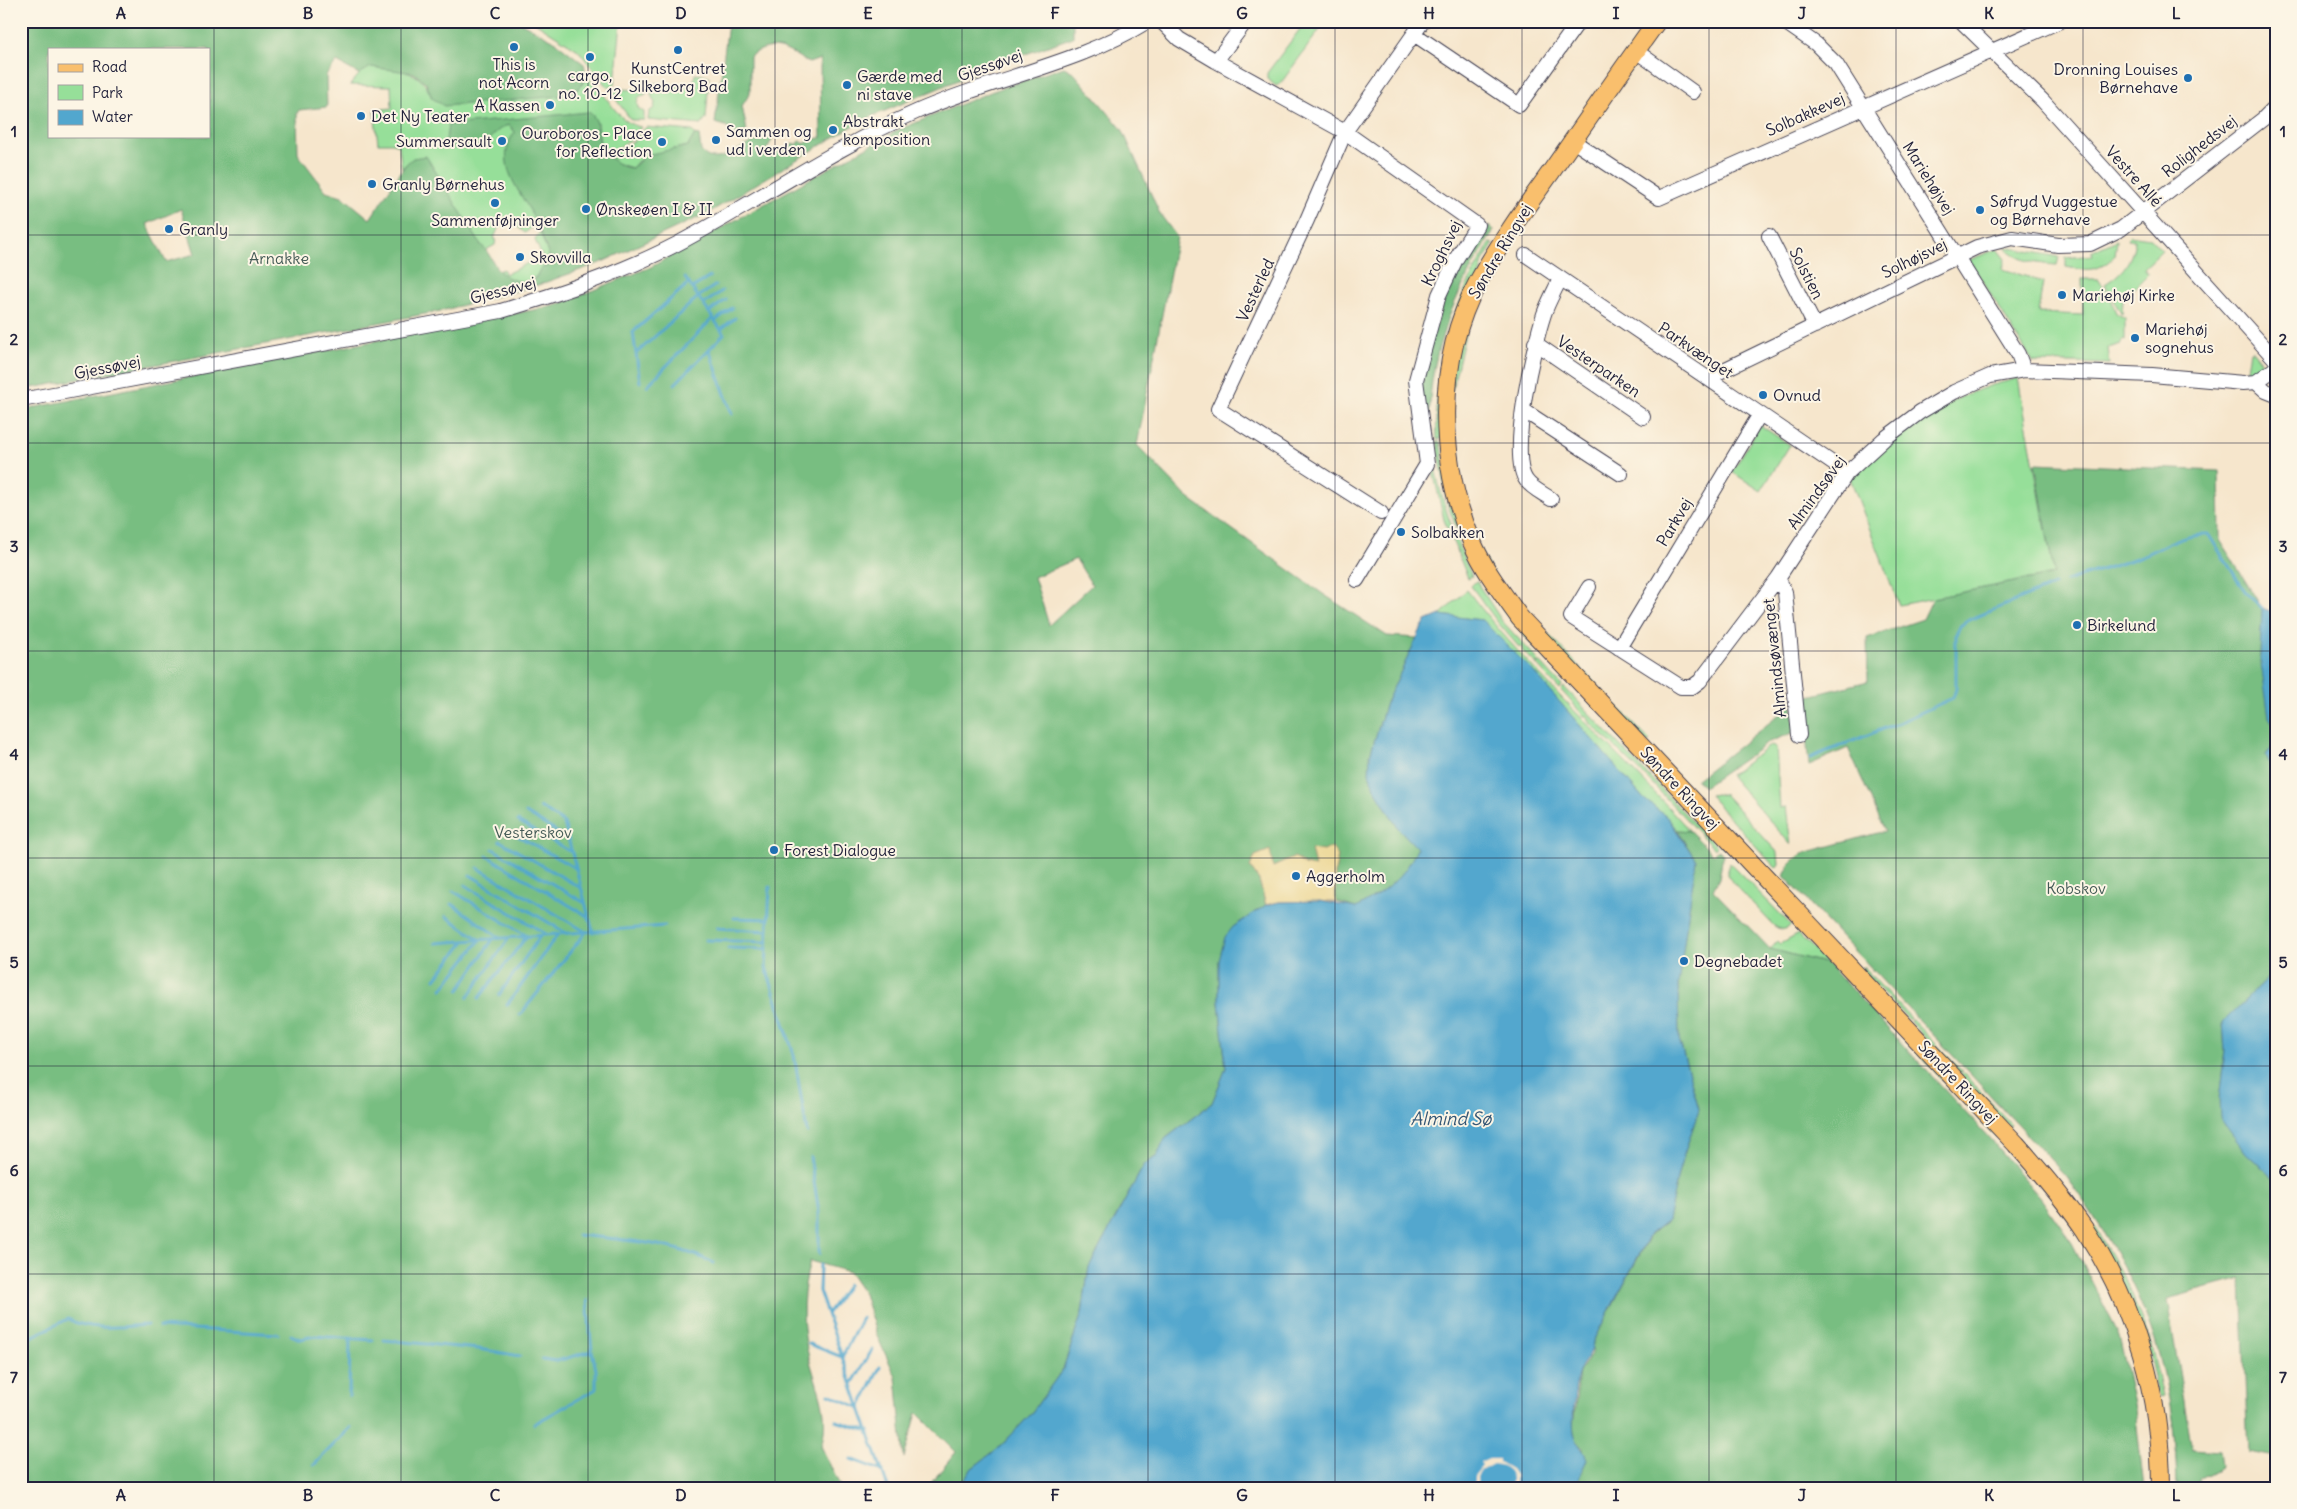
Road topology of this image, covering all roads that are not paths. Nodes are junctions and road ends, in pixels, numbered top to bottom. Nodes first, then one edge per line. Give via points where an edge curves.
1 (1148, 21) edge
2 (1161, 21) edge
3 (1246, 21) edge
4 (1424, 21) edge
5 (1579, 21) edge
6 (1657, 21) edge
7 (1783, 21) edge
8 (1961, 21) edge
9 (2060, 21) edge
10 (1414, 34) junction
11 (1993, 50) junction
12 (1636, 51) junction
13 (1216, 62) junction
14 (1693, 92) dead end
15 (1864, 106) junction
16 (2276, 106) edge
17 (1345, 132) junction
18 (1573, 141) junction
19 (2142, 212) junction
20 (1768, 236) dead end
21 (1526, 255) dead end
22 (1957, 257) junction
23 (1560, 279) junction
24 (1815, 326) junction
25 (1535, 343) junction
26 (2276, 360) edge
27 (2276, 368) edge
28 (2024, 370) junction
29 (1707, 378) junction
30 (2256, 382) junction
31 (2276, 395) edge
32 (21, 400) edge
33 (1524, 410) junction
34 (1760, 414) junction
35 (1643, 417) dead end
36 (1847, 473) junction
37 (1621, 474) dead end
38 (1551, 499) dead end
39 (1381, 513) dead end
40 (1778, 578) junction
41 (1357, 580) dead end
42 (1589, 587) dead end
43 (1619, 648) junction
44 (1799, 735) dead end
45 (2161, 1488) edge

1 - 32 street, Gjessøvej via 1087,52 970,90 895,121 852,142 675,245 566,291 500,311
2 - 13 street, Kroghsvej via 1179,39
3 - 13 street
4 - 10 street, Vesterled
5 - 10 street via 1519,105
6 - 12 main road, Søndre Ringvej
7 - 15 street, Mariehøjvej via 1816,44 1836,64
8 - 11 street, Vestre Allé
9 - 11 street, Solbakkevej
10 - 17 street, Vesterled
11 - 15 street, Solbakkevej
11 - 19 street, Vestre Allé
12 - 14 street
12 - 18 main road, Søndre Ringvej
13 - 17 street, Kroghsvej
15 - 18 street, Solbakkevej via 1658,198
15 - 22 street, Mariehøjvej
16 - 19 street, Rolighedsvej
17 - 39 street, Vesterled via 1218,409
17 - 41 street, Kroghsvej via 1477,224 1438,296 1416,380 1428,464
18 - 45 main road, Søndre Ringvej via 1506,236 1477,284 1455,346 1446,401 1448,458 1472,543 1492,579 1520,618 2056,1189 2085,1230 2120,1291 2137,1335 2150,1381 2158,1428
19 - 22 street, Solhøjsvej via 2121,229 2090,244 2058,246 2012,238 1977,247
19 - 26 street, Vestre Allé
20 - 24 street, Solstien
21 - 23 street, Parkvænget
22 - 24 street, Solhøjsvej
22 - 28 street, Mariehøjvej via 2018,354
23 - 25 street, Vesterparken via 1544,312
23 - 29 street, Parkvænget
24 - 29 street, Solhøjsvej
25 - 33 street, Vesterparken
25 - 35 street, Vesterparken
27 - 30 street
28 - 30 street, Almindsøvej via 2152,375 2243,384
28 - 36 street, Almindsøvej via 1990,376 1920,412
29 - 34 street, Parkvænget
30 - 31 street
33 - 37 street
33 - 38 street, Vesterparken via 1519,436 1526,480
34 - 36 street, Parkvænget
34 - 43 street, Parkvej
36 - 40 street, Almindsøvej
40 - 43 street, Almindsøvej via 1700,681 1692,687 1681,687
40 - 44 street, Almindsøvænget via 1786,600
42 - 43 street, Almindsøvej via 1571,617

